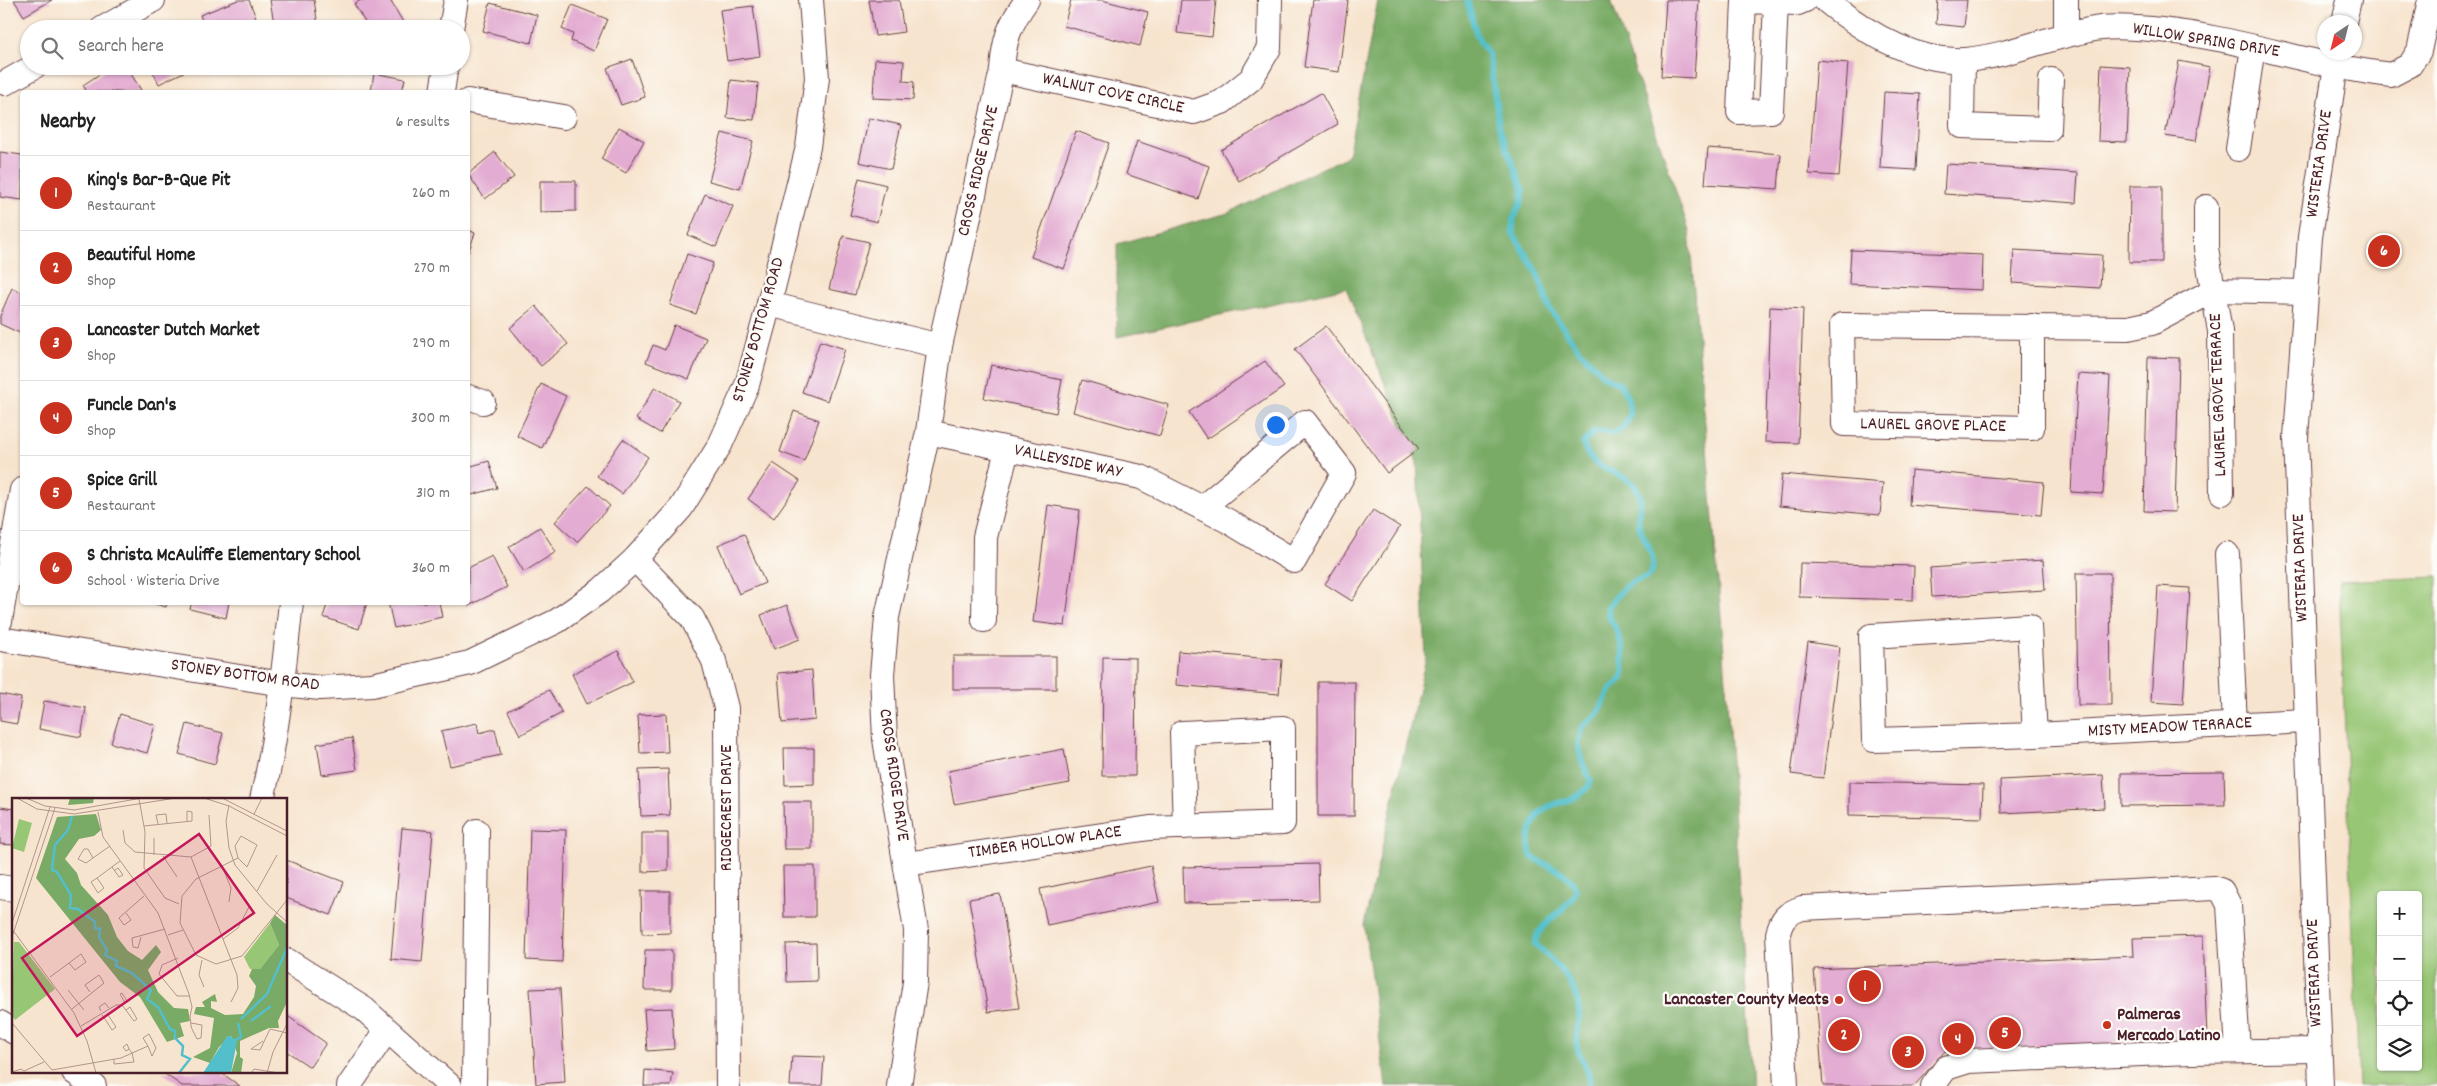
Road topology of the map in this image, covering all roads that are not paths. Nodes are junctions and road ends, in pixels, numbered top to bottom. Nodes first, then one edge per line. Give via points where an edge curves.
1 (153, 0) edge
2 (456, 0) edge
3 (811, 0) edge
4 (1027, 0) edge
5 (1270, 0) edge
6 (1806, 0) edge
7 (1826, 0) edge
8 (2066, 0) edge
9 (2349, 0) edge
10 (2430, 0) edge
11 (1776, 2) dead end
12 (2346, 15) edge
13 (118, 20) edge
14 (453, 20) edge
15 (2066, 35) junction
16 (2253, 47) junction
17 (2317, 56) edge
18 (1963, 60) junction
19 (2336, 60) edge
20 (2339, 60) edge
21 (1002, 70) junction
22 (20, 74) edge
23 (445, 75) edge
24 (2051, 80) dead end
25 (5, 83) dead end
26 (442, 90) edge
27 (470, 102) edge
28 (564, 117) dead end
29 (2238, 149) dead end
30 (2206, 207) dead end
31 (2214, 290) junction
32 (2306, 292) junction
33 (769, 304) junction
34 (2032, 326) junction
35 (940, 346) junction
36 (928, 432) junction
37 (1007, 450) junction
38 (2222, 493) dead end
39 (20, 502) edge
40 (1202, 508) junction
41 (2227, 554) dead end
42 (635, 559) junction
43 (291, 605) edge
44 (984, 620) dead end
45 (0, 621) edge
46 (0, 639) edge
47 (283, 684) junction
48 (2306, 721) junction
49 (2235, 724) junction
50 (2035, 735) junction
51 (262, 798) edge
52 (1185, 827) junction
53 (477, 831) dead end
54 (906, 864) junction
55 (288, 961) edge
56 (0, 1023) edge
57 (387, 1030) junction
58 (12, 1031) edge
59 (2318, 1050) junction
60 (2238, 1051) junction
61 (77, 1074) edge
62 (94, 1086) edge
63 (349, 1086) edge
64 (450, 1086) edge
65 (474, 1086) edge
66 (728, 1086) edge
67 (899, 1086) edge
68 (1786, 1086) edge
69 (1933, 1086) edge
70 (2321, 1086) edge

1 - 13 street
2 - 14 street
3 - 33 street, STONEY BOTTOM ROAD via 817,78 808,147
4 - 21 street, CROSS RIDGE DRIVE via 1012,21
5 - 21 street, WALNUT COVE CIRCLE via 1269,48 1251,79 1222,102 1194,112
6 - 11 street
7 - 18 street, WILLOW SPRING DRIVE via 1848,19 1879,37 1922,55
8 - 15 street
9 - 12 street
10 - 20 street, WILLOW SPRING DRIVE via 2419,52 2410,65 2391,75
15 - 16 street, WILLOW SPRING DRIVE via 2119,27 2163,30
15 - 18 street, WILLOW SPRING DRIVE
16 - 17 street, WILLOW SPRING DRIVE
16 - 29 street
18 - 24 street via 1962,126 2048,129
19 - 32 street, WISTERIA DRIVE via 2310,237
21 - 35 street, CROSS RIDGE DRIVE
22 - 25 street
23 - 26 street
27 - 28 street
30 - 31 street, LAUREL GROVE TERRACE via 2206,248
31 - 32 street, LAUREL GROVE PLACE
31 - 34 street, LAUREL GROVE PLACE via 2152,323 2128,328
31 - 38 street, LAUREL GROVE TERRACE via 2220,331
32 - 48 street, WISTERIA DRIVE via 2296,438
33 - 35 street
33 - 42 street, STONEY BOTTOM ROAD via 747,385 720,445 681,508
34 - 34 street, LAUREL GROVE PLACE via 1842,325 1844,424 2032,428
35 - 36 street, CROSS RIDGE DRIVE
36 - 37 street, VALLEYSIDE WAY
36 - 54 street, CROSS RIDGE DRIVE via 888,617 882,675 885,739
37 - 40 street, VALLEYSIDE WAY via 1141,477
37 - 44 street via 985,536
39 - 45 street
40 - 40 street, VALLEYSIDE WAY via 1294,560 1344,472 1306,422
41 - 49 street
42 - 47 street, STONEY BOTTOM ROAD via 600,591 557,621 470,663 372,685 320,688
42 - 66 street, RIDGECREST DRIVE via 692,618 714,661 726,708
43 - 47 street
46 - 47 street, STONEY BOTTOM ROAD
47 - 51 street
48 - 49 street, MISTY MEADOW TERRACE
48 - 59 street, WISTERIA DRIVE
49 - 50 street, MISTY MEADOW TERRACE
50 - 50 street, MISTY MEADOW TERRACE via 1874,740 1871,636 2029,626
52 - 52 street, TIMBER HOLLOW PLACE via 1282,823 1283,728 1182,733
52 - 54 street, TIMBER HOLLOW PLACE via 1150,828
53 - 65 street
54 - 67 street, CROSS RIDGE DRIVE via 916,930 915,982
55 - 57 street via 364,1009
56 - 58 street
57 - 63 street
57 - 64 street
59 - 60 street
59 - 70 street, WISTERIA DRIVE
60 - 68 street via 2229,905 2222,891 2214,888 1802,908 1783,918 1778,934
60 - 69 street via 1968,1061 1946,1068
61 - 62 street

